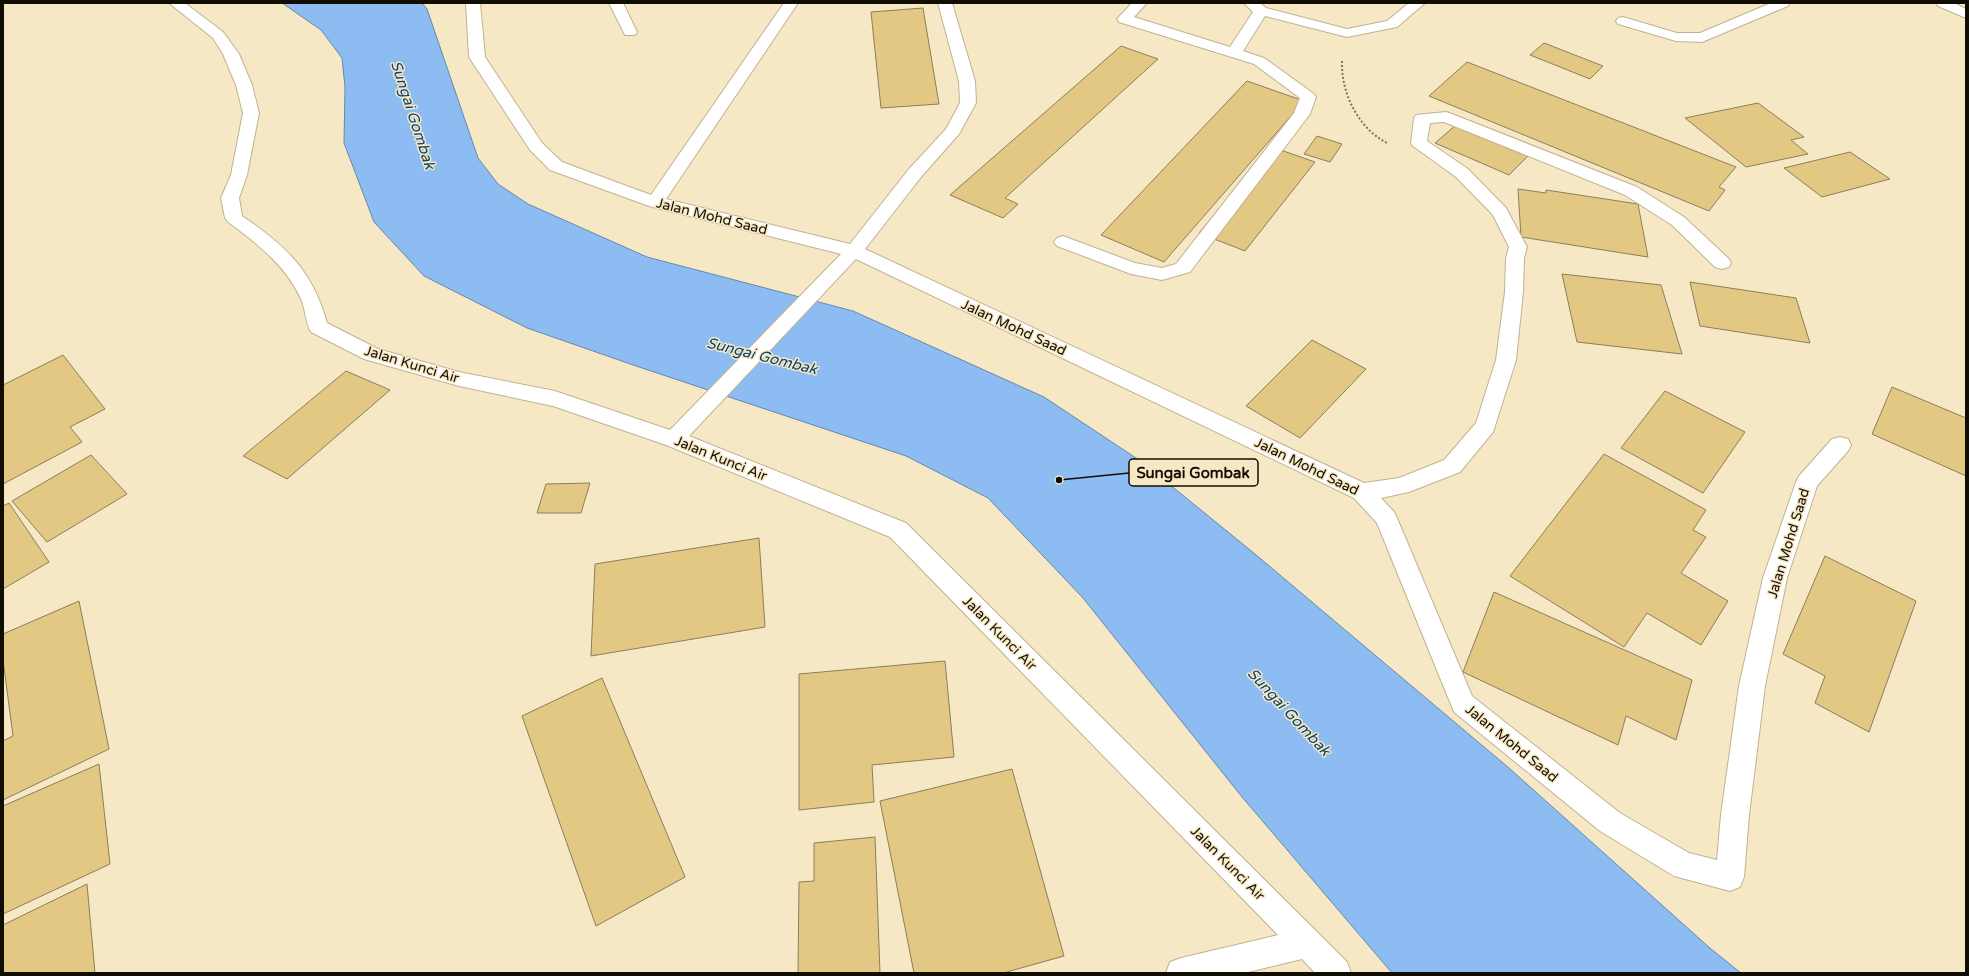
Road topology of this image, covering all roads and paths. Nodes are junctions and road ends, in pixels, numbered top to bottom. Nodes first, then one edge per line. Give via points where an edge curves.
1 (176, 3) edge
2 (473, 3) edge
3 (616, 3) edge
4 (791, 3) edge
5 (945, 3) edge
6 (1140, 3) edge
7 (1418, 3) edge
8 (1782, 3) edge
9 (1943, 3) edge
10 (1256, 7) edge
11 (1966, 14) edge
12 (1623, 21) dead end
13 (630, 32) dead end
14 (1347, 33) junction
15 (1234, 53) junction
16 (1388, 144) dead end
17 (655, 202) junction
18 (1064, 242) dead end
19 (850, 256) junction
20 (1722, 263) dead end
21 (674, 439) junction
22 (1840, 444) dead end
23 (1362, 492) junction
24 (1308, 944) junction
25 (1181, 973) edge
26 (1336, 973) edge

1 - 21 street, Jalan Kunci Air via 218,35 231,54 244,85 251,113 239,175 230,198 234,218 266,241 290,266 311,300 318,327 371,354 459,379 555,398
2 - 17 street, Jalan Mohd Saad via 477,57 536,146 556,166
3 - 13 street
4 - 17 street
5 - 19 street via 967,81 968,103 953,130 915,173
6 - 15 street via 1124,19
7 - 14 street via 1392,24
8 - 12 street via 1702,38 1676,37
9 - 11 street
10 - 14 street via 1305,16
10 - 15 street
14 - 16 path via 1342,52 1342,79 1350,102 1372,135
15 - 18 street via 1258,61 1308,97 1302,114 1183,268 1162,274 1131,268
17 - 19 street, Jalan Mohd Saad
19 - 21 street
19 - 23 street, Jalan Mohd Saad
20 - 23 street via 1678,221 1631,191 1446,117 1422,118 1419,143 1462,173 1500,212 1518,247 1506,360 1486,426 1452,466 1400,486
21 - 24 street, Jalan Kunci Air via 898,530
22 - 23 street, Jalan Mohd Saad via 1807,482 1775,578 1752,686 1735,815 1730,877 1684,866 1610,822 1463,704 1386,518
24 - 25 street
24 - 26 street, Jalan Kunci Air

